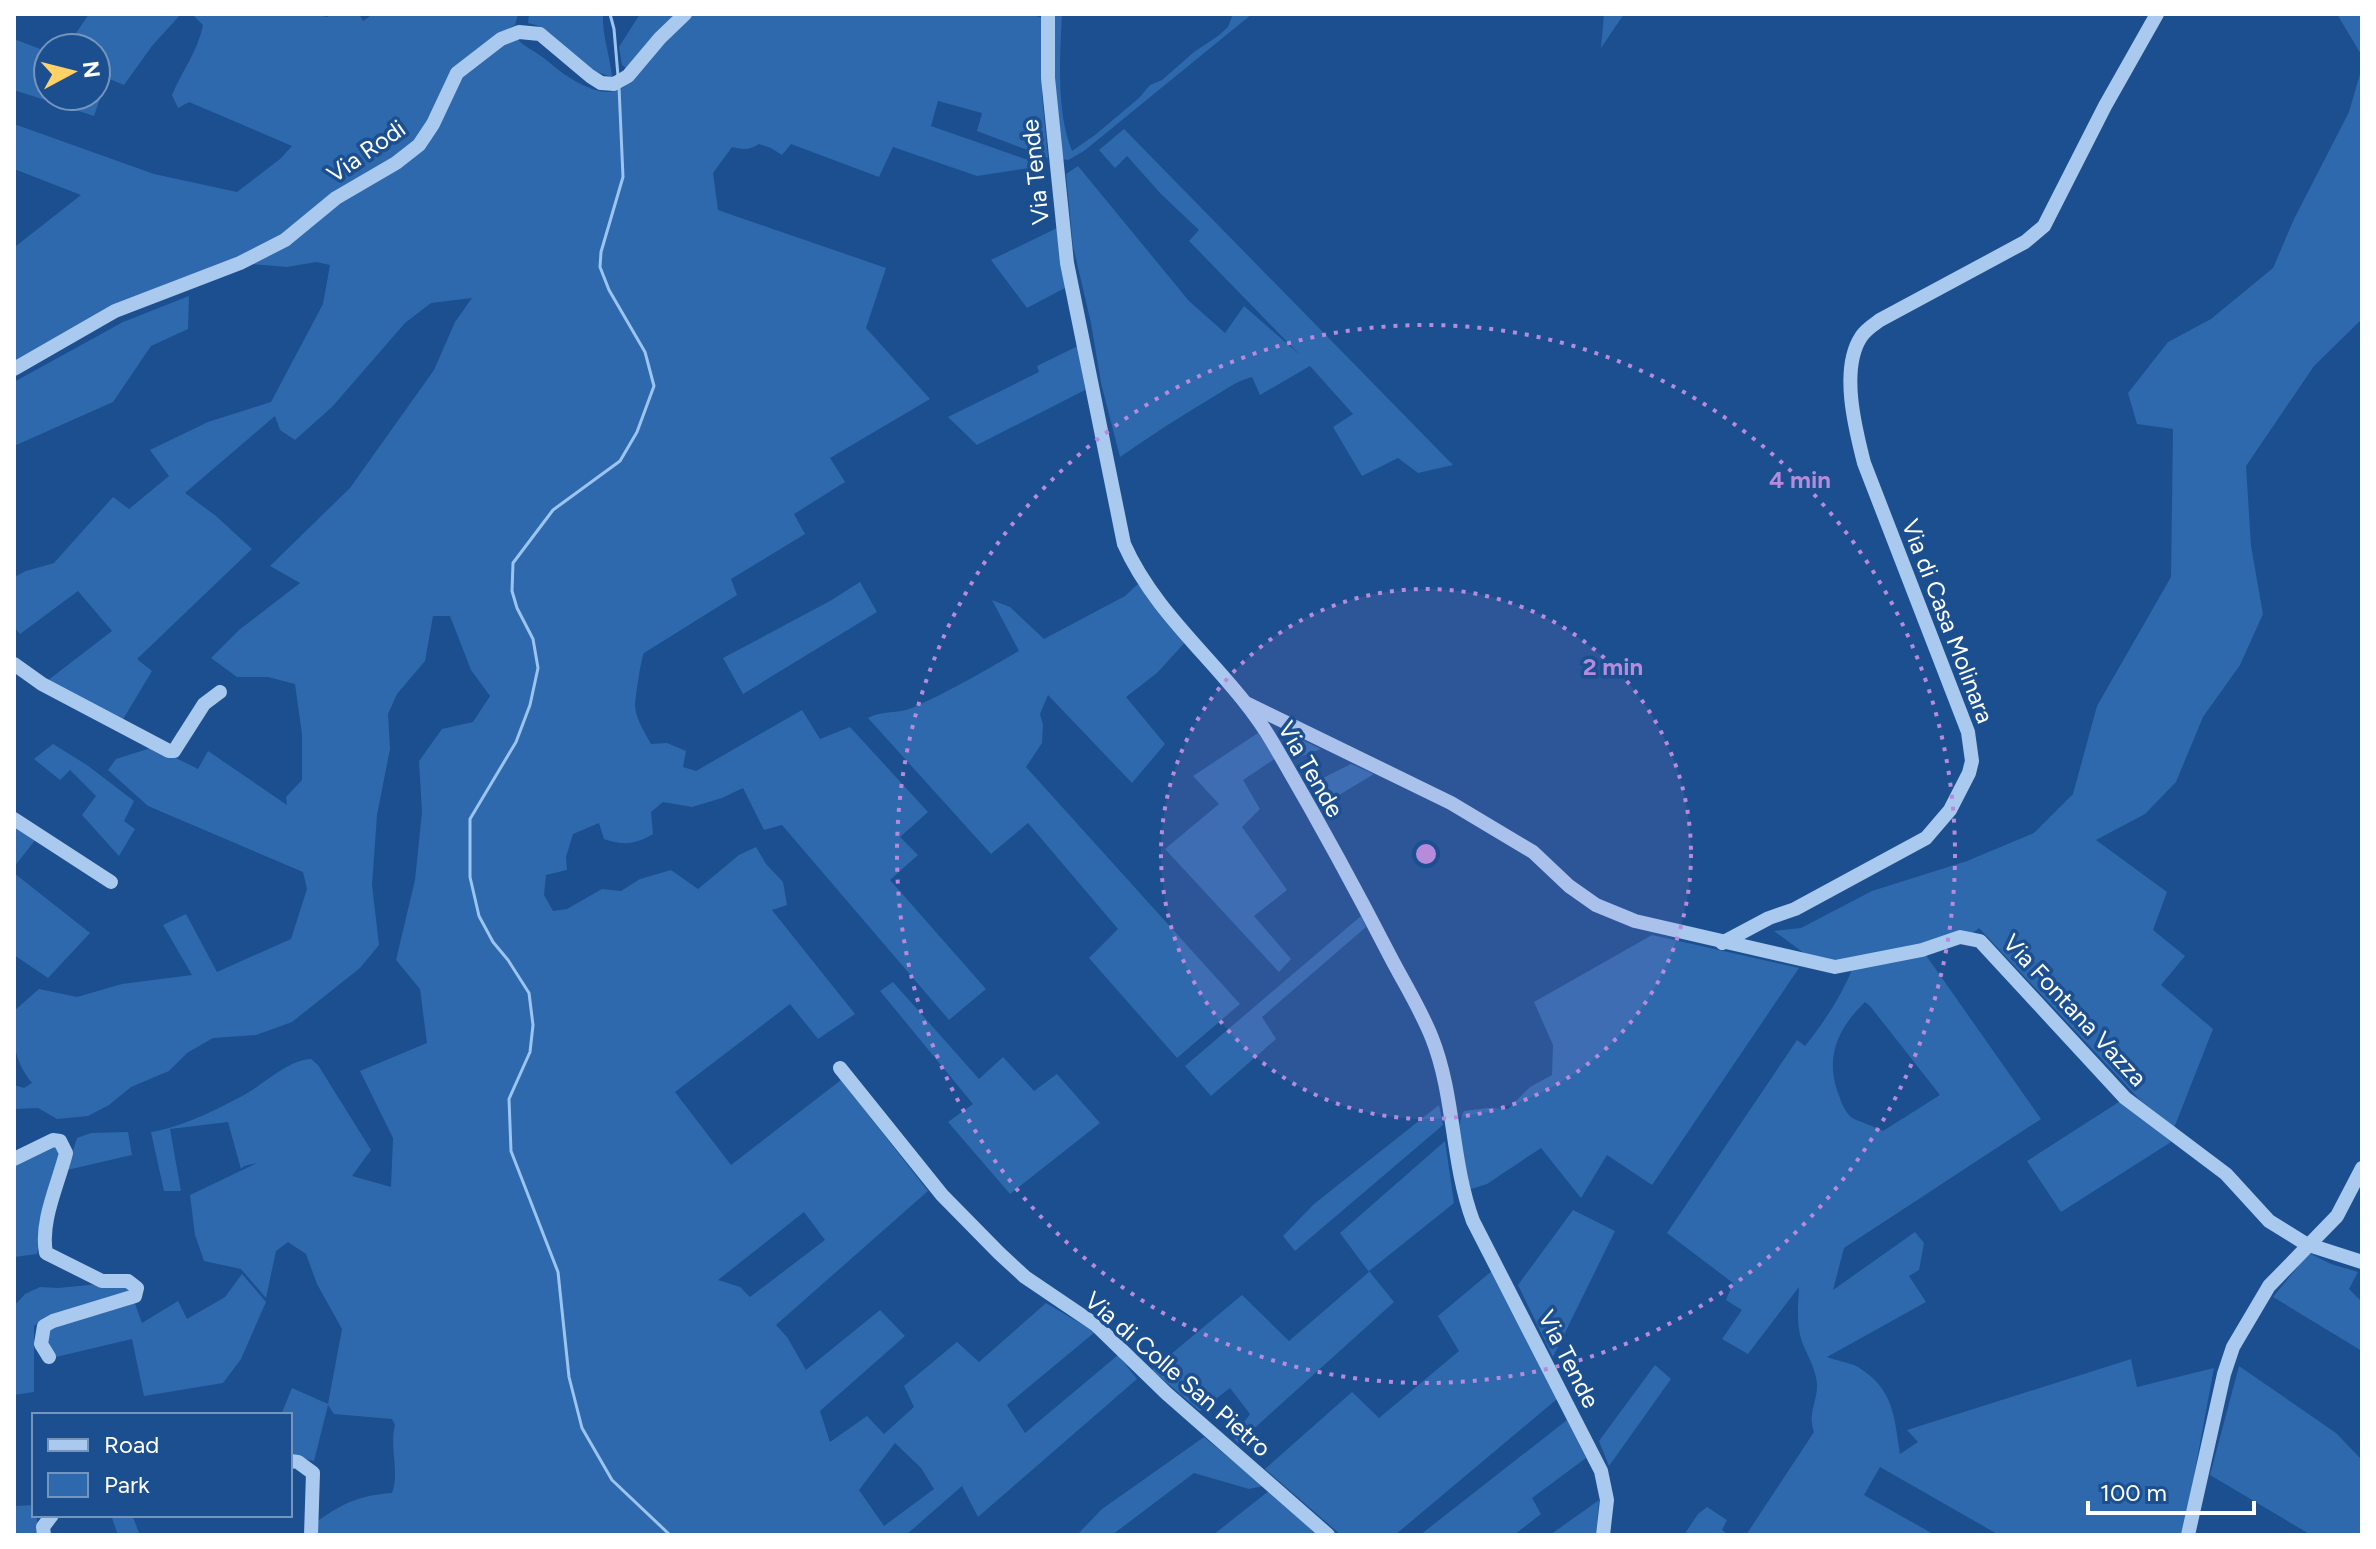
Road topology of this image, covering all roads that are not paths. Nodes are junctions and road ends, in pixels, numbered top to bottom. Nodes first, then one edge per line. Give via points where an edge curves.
1 (685, 14) edge
2 (1048, 14) edge
3 (2157, 14) edge
4 (14, 369) edge
5 (14, 664) edge
6 (220, 692) dead end
7 (1243, 701) junction
8 (14, 819) edge
9 (111, 882) dead end
10 (1722, 943) junction
11 (840, 1068) dead end
12 (14, 1159) edge
13 (2362, 1168) edge
14 (2306, 1244) junction
15 (2362, 1262) edge
16 (49, 1357) dead end
17 (292, 1461) edge
18 (50, 1517) edge
19 (44, 1535) edge
20 (311, 1535) edge
21 (1328, 1535) edge
22 (1603, 1535) edge
23 (2188, 1535) edge

1 - 4 street, Via Rodi via 614,84 590,76 540,34 525,31 501,39 457,73 419,145 336,198 285,240 115,311
2 - 7 street, Via Tende via 1048,78 1067,263 1124,544 1153,594
3 - 10 street, Via di Casa Molinara via 2044,226 2025,242 1880,320 1857,344 1851,377 1856,434 1968,732 1972,761 1961,790 1926,838
5 - 6 street via 169,751 174,751 204,704
7 - 10 street via 1451,803 1533,852 1596,905 1660,929
7 - 22 street, Via Tende via 1320,827 1432,1037 1465,1199 1601,1471 1607,1500
8 - 9 street
10 - 14 street, Via Fontana Vazza via 1835,967 1960,937 1980,941 2125,1098 2226,1174 2269,1221
11 - 21 street, Via di Colle San Pietro via 942,1195 999,1253 1096,1325
12 - 16 street via 60,1141 66,1153 50,1210 46,1253 102,1281 128,1281 137,1288 135,1296 44,1326 41,1344
13 - 14 street via 2337,1216
14 - 15 street, Via Fontana Vazza
14 - 23 street via 2269,1286 2233,1347
17 - 20 street via 313,1473
18 - 19 street

